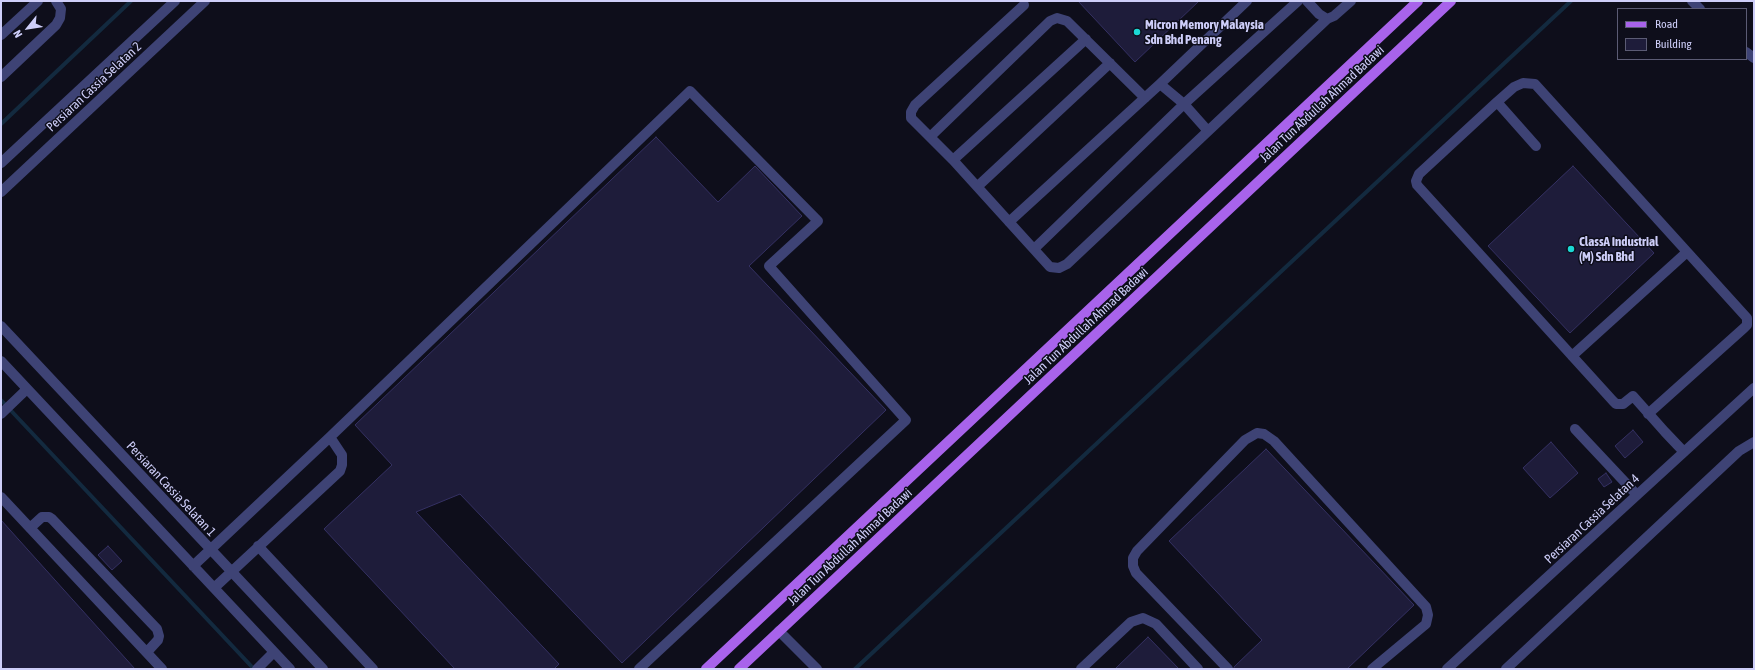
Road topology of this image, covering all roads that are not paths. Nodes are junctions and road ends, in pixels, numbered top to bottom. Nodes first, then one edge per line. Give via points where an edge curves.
1 (38, 1) edge
2 (56, 1) edge
3 (175, 1) edge
4 (205, 1) edge
5 (1247, 1) edge
6 (1298, 1) edge
7 (1307, 1) edge
8 (1350, 1) edge
9 (1418, 1) edge
10 (1451, 1) edge
11 (1024, 5) dead end
12 (1327, 19) junction
13 (1, 35) edge
14 (1086, 39) junction
15 (1110, 62) junction
16 (1, 77) edge
17 (1160, 84) junction
18 (1145, 98) junction
19 (1497, 102) junction
20 (1184, 104) junction
21 (1208, 131) junction
22 (931, 136) junction
23 (1536, 146) dead end
24 (953, 160) junction
25 (1, 163) edge
26 (978, 186) junction
27 (1, 192) edge
28 (1009, 222) junction
29 (1034, 249) junction
30 (1687, 252) junction
31 (1, 326) edge
32 (1572, 356) junction
33 (1, 361) edge
34 (1754, 388) edge
35 (24, 393) junction
36 (1749, 396) edge
37 (2, 413) edge
38 (1648, 414) junction
39 (1575, 429) dead end
40 (330, 437) junction
41 (1754, 442) edge
42 (1684, 452) junction
43 (1637, 495) junction
44 (1, 497) edge
45 (30, 528) junction
46 (258, 546) junction
47 (210, 550) junction
48 (193, 566) junction
49 (232, 572) junction
50 (214, 588) junction
51 (779, 631) junction
52 (147, 652) junction
53 (274, 652) junction
54 (162, 669) edge
55 (257, 669) edge
56 (290, 669) edge
57 (323, 669) edge
58 (373, 669) edge
59 (639, 669) edge
60 (706, 669) edge
61 (738, 669) edge
62 (817, 669) edge
63 (1081, 669) edge
64 (1198, 669) edge
65 (1228, 669) edge
66 (1372, 669) edge
67 (1447, 669) edge
68 (1506, 669) edge

1 - 13 street
2 - 16 street via 61,9 56,25
3 - 25 street, Persiaran Cassia Selatan 2
4 - 27 street, Persiaran Cassia Selatan 2
5 - 17 street
6 - 20 street
7 - 12 street
8 - 12 street
9 - 60 main road, Jalan Tun Abdullah Ahmad Badawi
10 - 51 main road, Jalan Tun Abdullah Ahmad Badawi
11 - 22 street via 915,105 911,118
12 - 21 street
14 - 15 street
14 - 22 street via 1067,21 1057,18 1050,21
14 - 24 street
15 - 18 street
15 - 26 street
17 - 18 street
17 - 20 street
18 - 28 street
19 - 23 street
19 - 30 street via 1522,83 1535,84
19 - 32 street via 1419,174 1417,185
20 - 21 street
20 - 29 street
21 - 29 street via 1067,264 1059,268 1050,267
22 - 24 street
24 - 26 street
26 - 28 street
28 - 29 street
30 - 32 street
30 - 38 street via 1745,315 1747,325
31 - 47 street, Persiaran Cassia Selatan 1
32 - 38 street via 1616,404 1623,404 1633,396
33 - 35 street
34 - 36 street, Persiaran Cassia Selatan 4
35 - 37 street
35 - 48 street
36 - 42 street, Persiaran Cassia Selatan 4
38 - 42 street
39 - 43 street
40 - 46 street via 342,455 340,471
40 - 47 street
40 - 59 street via 690,91 818,221 769,266 906,420
41 - 68 street via 1739,451
42 - 43 street, Persiaran Cassia Selatan 4
43 - 67 street, Persiaran Cassia Selatan 4
44 - 45 street
45 - 52 street
45 - 52 street via 42,517 52,519 157,629 158,640
46 - 49 street
46 - 58 street
47 - 48 street
47 - 49 street, Persiaran Cassia Selatan 1
48 - 50 street
49 - 50 street
49 - 57 street, Persiaran Cassia Selatan 1
50 - 53 street
51 - 61 main road, Jalan Tun Abdullah Ahmad Badawi
51 - 62 street
52 - 54 street
53 - 55 street
53 - 56 street
63 - 64 street via 1132,622 1144,618 1156,624
65 - 66 street via 1136,573 1133,558 1245,440 1257,433 1264,434 1274,441 1426,607 1426,624

